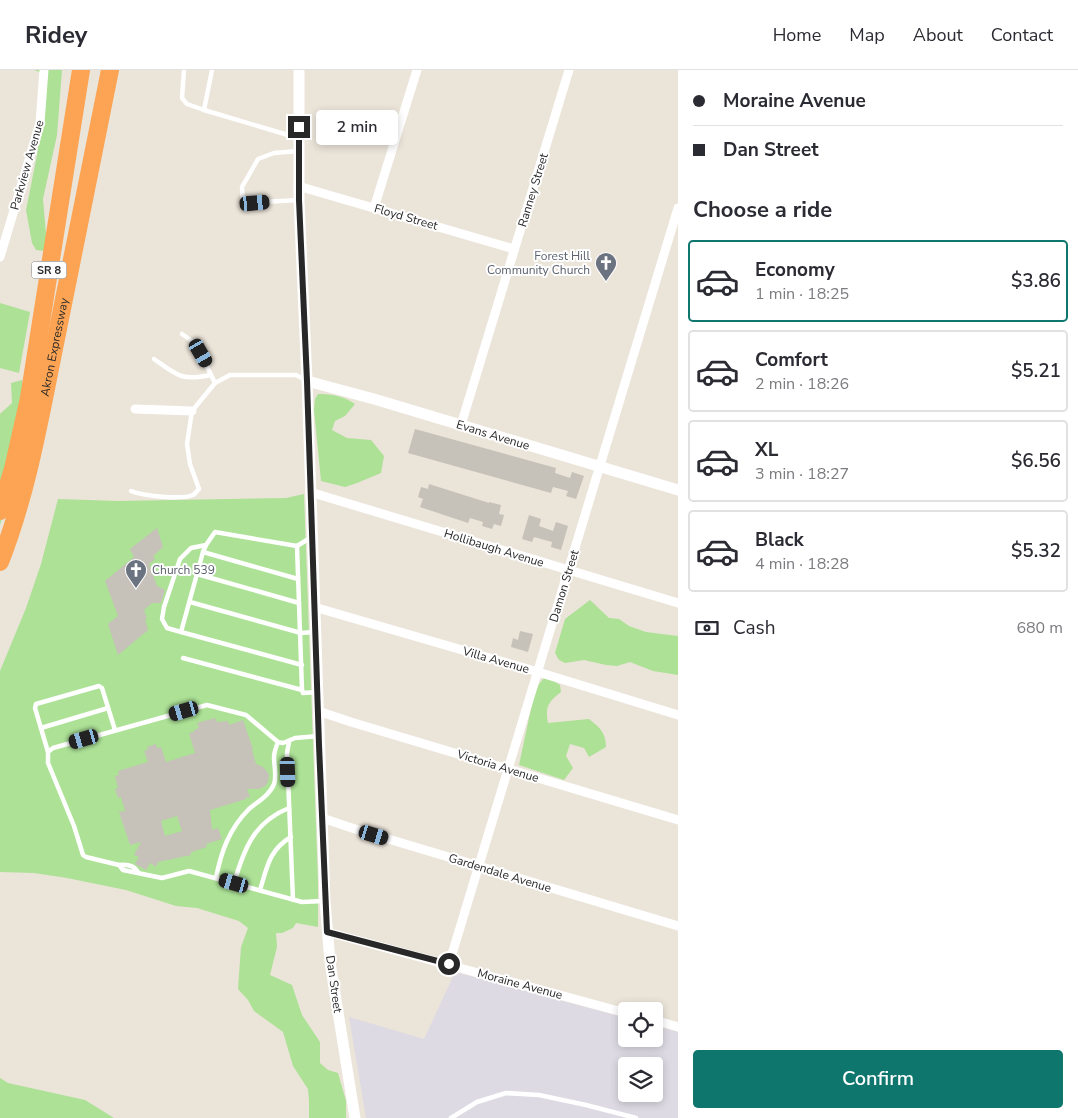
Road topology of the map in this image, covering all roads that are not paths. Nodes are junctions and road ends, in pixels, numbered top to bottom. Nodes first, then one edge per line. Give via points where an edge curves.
1 (44, 70) edge
2 (72, 70) edge
3 (81, 70) edge
4 (110, 70) edge
5 (184, 70) edge
6 (212, 70) edge
7 (299, 70) edge
8 (417, 70) edge
9 (569, 70) edge
10 (204, 110) junction
11 (299, 139) junction
12 (68, 151) junction
13 (299, 151) junction
14 (298, 186) junction
15 (299, 200) junction
16 (374, 208) junction
17 (678, 208) edge
18 (4, 228) edge
19 (514, 249) junction
20 (0, 257) edge
21 (182, 334) dead end
22 (154, 359) dead end
23 (211, 375) junction
24 (307, 381) junction
25 (215, 383) junction
26 (135, 409) dead end
27 (192, 412) junction
28 (461, 425) junction
29 (600, 466) junction
30 (678, 490) edge
31 (131, 491) dead end
32 (310, 492) junction
33 (0, 511) edge
34 (312, 538) junction
35 (206, 545) junction
36 (297, 546) junction
37 (203, 552) junction
38 (0, 562) edge
39 (569, 569) junction
40 (197, 574) junction
41 (298, 578) junction
42 (190, 602) junction
43 (299, 603) junction
44 (678, 603) edge
45 (314, 607) junction
46 (181, 632) junction
47 (315, 632) junction
48 (301, 633) junction
49 (183, 658) dead end
50 (302, 665) junction
51 (538, 672) junction
52 (302, 690) junction
53 (317, 692) junction
54 (108, 708) junction
55 (318, 711) junction
56 (678, 715) edge
57 (41, 728) junction
58 (115, 730) junction
59 (318, 736) junction
60 (278, 742) junction
61 (289, 742) junction
62 (48, 752) junction
63 (508, 770) junction
64 (289, 808) junction
65 (322, 818) junction
66 (678, 820) edge
67 (291, 837) junction
68 (478, 866) junction
69 (216, 878) junction
70 (234, 883) junction
71 (260, 890) junction
72 (293, 900) junction
73 (325, 901) junction
74 (678, 926) edge
75 (327, 932) junction
76 (449, 964) junction
77 (618, 1011) edge
78 (663, 1023) edge
79 (678, 1027) edge
80 (355, 1118) edge
81 (451, 1118) edge
82 (636, 1118) edge

1 - 18 street, Parkview Avenue via 40,122
2 - 12 highway
3 - 12 highway, Akron Expressway / SR 8
4 - 38 highway, Akron Expressway / SR 8 via 42,410 28,472
5 - 10 lane via 182,98 187,104
6 - 10 lane
7 - 11 street, Dan Street
8 - 16 street
9 - 19 street, Ranney Street
10 - 11 lane
11 - 13 street, Dan Street
12 - 33 highway, Akron Expressway / SR 8 via 29,398
13 - 14 street, Dan Street
13 - 15 lane via 274,153 258,159 242,187 243,203
14 - 15 street, Dan Street
14 - 16 street, Floyd Street
15 - 24 street, Dan Street
16 - 19 street, Floyd Street
17 - 29 street, Damon Street
18 - 20 street, Parkview Avenue
19 - 28 street, Ranney Street
21 - 23 lane via 196,344
22 - 23 lane via 179,376 193,379
23 - 25 lane
24 - 25 lane via 296,375 230,375
24 - 28 street, Evans Avenue
24 - 32 street, Dan Street
25 - 27 lane
26 - 27 street
27 - 31 lane via 187,444 199,489 182,496 151,496
28 - 29 street, Evans Avenue
29 - 30 street, Evans Avenue
29 - 39 street, Damon Street
32 - 34 street, Dan Street
32 - 39 street, Hollibaugh Avenue
34 - 36 lane
34 - 45 street, Dan Street
35 - 36 lane via 215,532
35 - 37 lane
35 - 46 lane via 191,548 180,559 164,607 162,619 167,628
36 - 41 lane
37 - 40 lane
37 - 41 lane
39 - 44 street, Hollibaugh Avenue
39 - 51 street, Damon Street
40 - 42 lane
40 - 43 lane
41 - 43 lane
42 - 46 lane
42 - 48 lane
43 - 48 lane
45 - 47 street, Dan Street
45 - 51 street, Villa Avenue
46 - 50 lane
47 - 48 lane
47 - 53 street, Dan Street
48 - 50 lane
49 - 52 lane
50 - 52 lane
51 - 56 street, Villa Avenue
51 - 63 street, Damon Street
52 - 53 lane via 303,693
53 - 55 street, Dan Street
54 - 57 lane
54 - 57 lane via 99,686 36,704
54 - 58 lane
55 - 59 street, Dan Street
55 - 63 street, Victoria Avenue
57 - 62 lane
58 - 60 lane via 208,705 243,713
58 - 62 lane via 52,748
59 - 61 lane via 303,736
59 - 65 street, Dan Street
60 - 61 lane
60 - 69 lane via 274,755 274,785 249,809 226,841
61 - 64 lane
62 - 69 lane via 48,763 83,855 125,864 138,872 162,878 189,871
63 - 66 street, Victoria Avenue
63 - 68 street, Damon Street
64 - 67 lane
64 - 70 lane via 275,814 253,835
65 - 68 street, Gardendale Avenue
65 - 73 street, Dan Street
67 - 71 lane via 278,844 268,862
67 - 72 lane
68 - 74 street, Gardendale Avenue
68 - 76 street, Damon Street
69 - 70 lane
70 - 71 lane
71 - 72 lane
72 - 73 lane
73 - 75 street, Dan Street
75 - 76 street, Moraine Avenue
75 - 80 street, Dan Street
76 - 77 street, Moraine Avenue
78 - 79 street
81 - 82 lane via 477,1102 506,1092 539,1095

